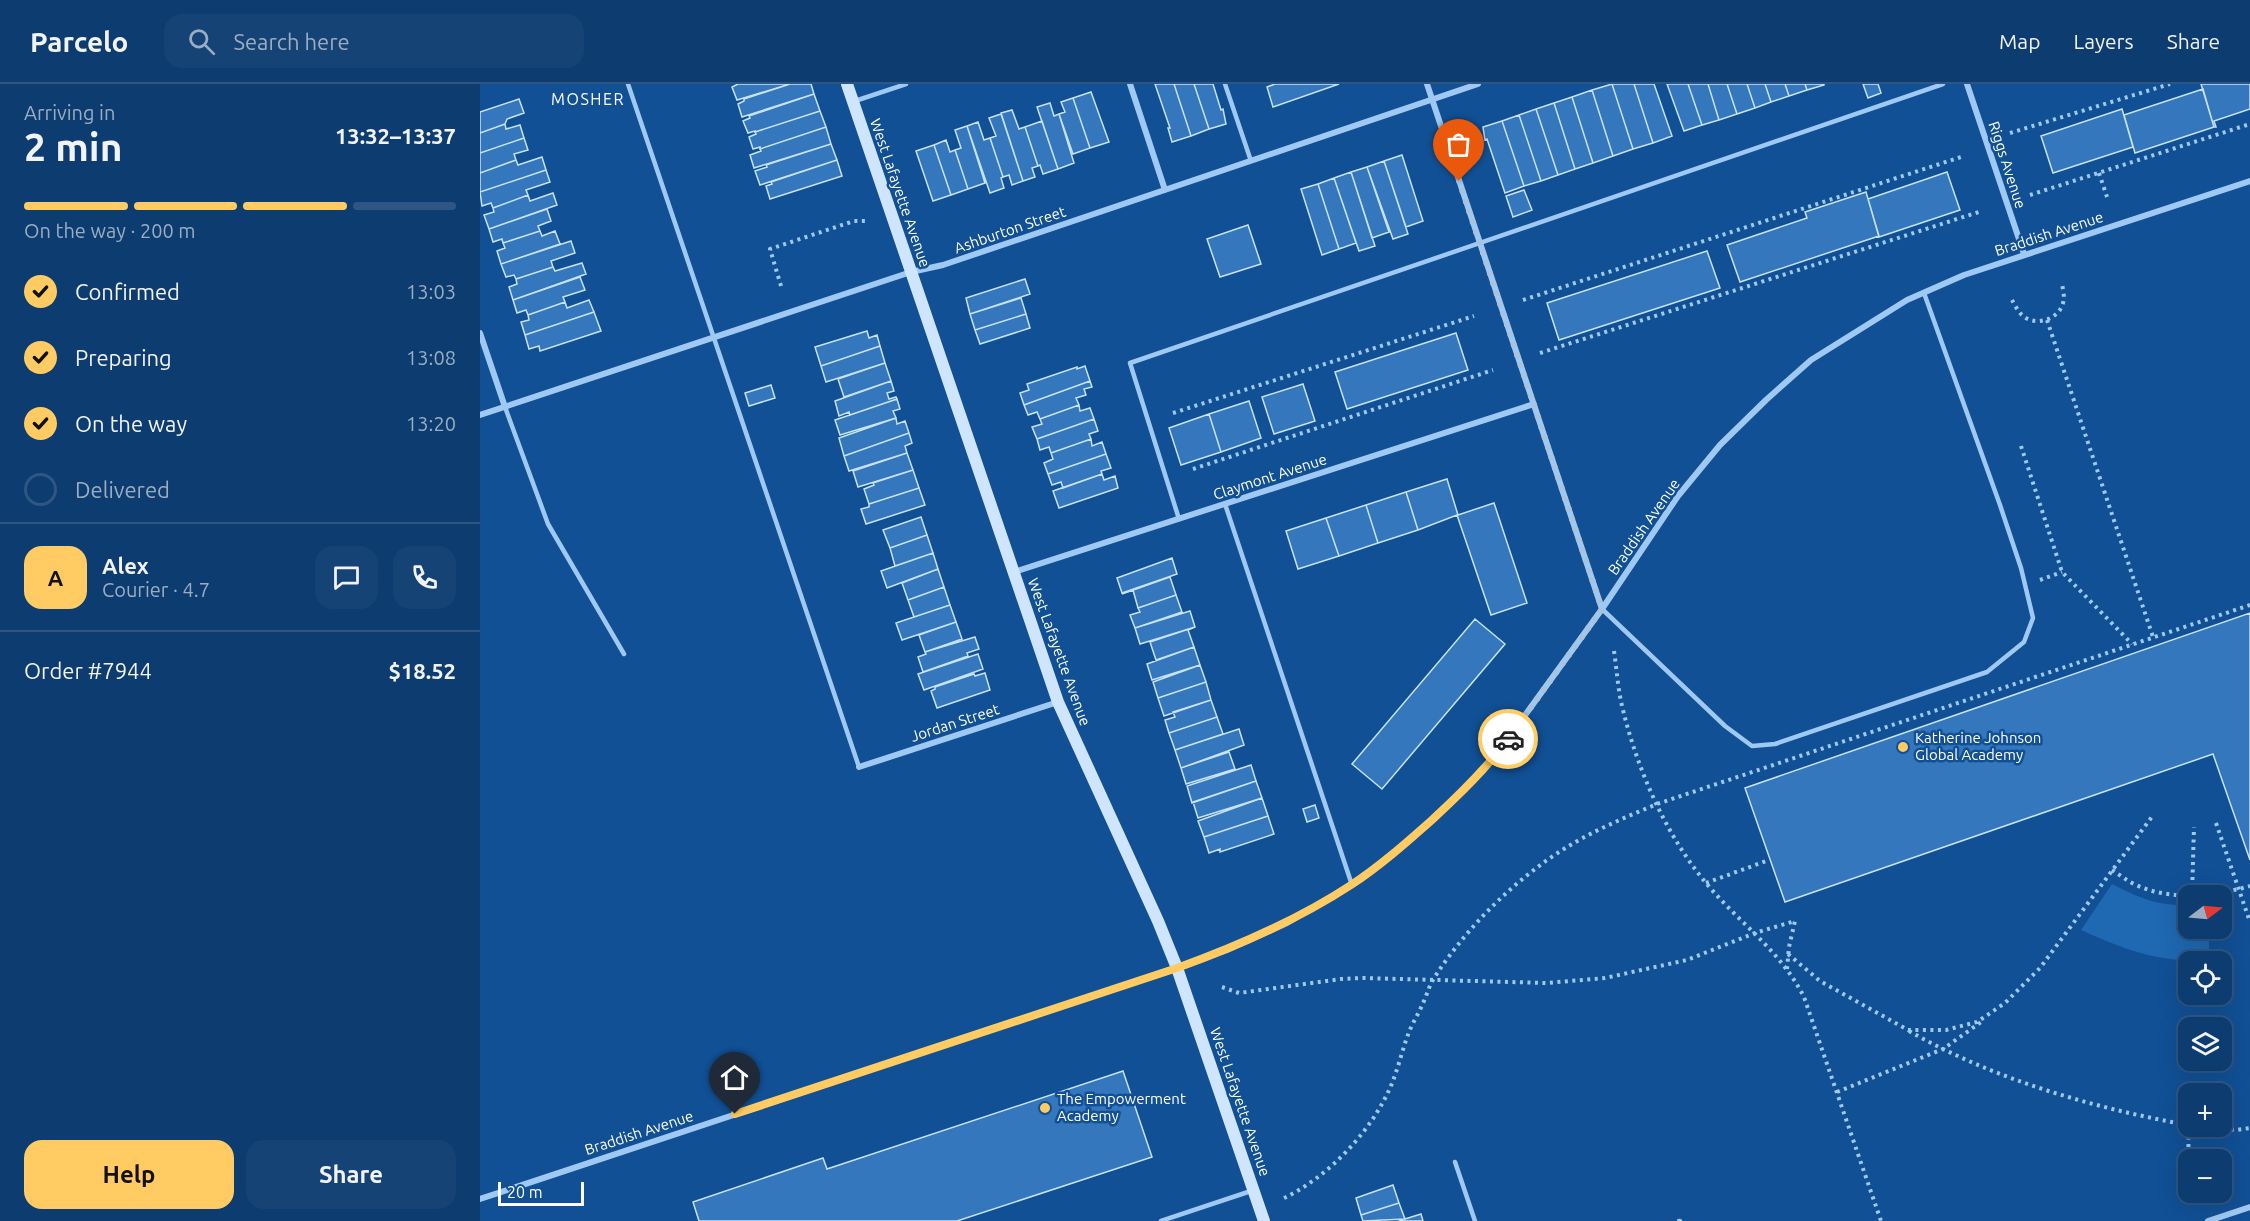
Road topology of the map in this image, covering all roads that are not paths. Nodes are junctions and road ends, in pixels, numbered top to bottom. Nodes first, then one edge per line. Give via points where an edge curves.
1 (628, 84) edge
2 (847, 84) edge
3 (906, 84) edge
4 (1130, 84) edge
5 (1225, 84) edge
6 (1427, 84) edge
7 (1478, 84) edge
8 (1943, 84) edge
9 (1967, 84) edge
10 (1432, 99) junction
11 (853, 102) junction
12 (1251, 161) junction
13 (2250, 181) edge
14 (1165, 190) junction
15 (1480, 243) junction
16 (2024, 254) junction
17 (911, 272) junction
18 (1924, 293) junction
19 (480, 333) edge
20 (713, 337) junction
21 (1534, 404) junction
22 (505, 407) junction
23 (480, 415) edge
24 (1225, 504) junction
25 (1179, 519) junction
26 (1014, 572) junction
27 (1602, 609) junction
28 (624, 654) dead end
29 (1058, 702) junction
30 (859, 767) joint
31 (1352, 885) junction
32 (1177, 968) junction
33 (1455, 1162) dead end
34 (1254, 1190) junction
35 (480, 1199) edge
36 (2250, 1207) edge
37 (1161, 1221) edge
38 (1264, 1221) edge
39 (1475, 1221) edge
40 (2208, 1221) edge

1 - 20 lane
2 - 11 main road, West Lafayette Avenue
3 - 11 lane
4 - 14 street
5 - 12 lane
6 - 10 street
7 - 10 street, Ashburton Street
8 - 15 lane
9 - 16 street, Riggs Avenue
10 - 12 street, Ashburton Street
10 - 15 street
11 - 17 main road, West Lafayette Avenue
12 - 14 street, Ashburton Street
13 - 16 street, Braddish Avenue
14 - 17 street, Ashburton Street via 943,265
15 - 21 street
15 - 25 lane via 1130,363
16 - 18 street, Braddish Avenue
17 - 20 street, Ashburton Street
17 - 26 main road, West Lafayette Avenue
18 - 27 street, Braddish Avenue via 1811,360 1720,445 1678,495
18 - 27 lane via 2021,568 2033,618 2024,642 1987,672 1775,744 1752,746 1725,726
19 - 22 street
20 - 22 street, Ashburton Street
20 - 30 lane
21 - 24 street, Claymont Avenue
21 - 27 street
22 - 23 street, Ashburton Street
22 - 28 lane via 548,524
24 - 25 street, Claymont Avenue
24 - 31 lane
25 - 26 street, Claymont Avenue
26 - 29 main road, West Lafayette Avenue
27 - 31 street, Braddish Avenue via 1497,754 1455,799
29 - 30 street, Jordan Street
29 - 32 main road, West Lafayette Avenue
31 - 32 street, Braddish Avenue via 1287,923
32 - 34 main road, West Lafayette Avenue
32 - 35 street, Braddish Avenue
33 - 39 lane
34 - 37 lane
34 - 38 main road, West Lafayette Avenue
36 - 40 street

